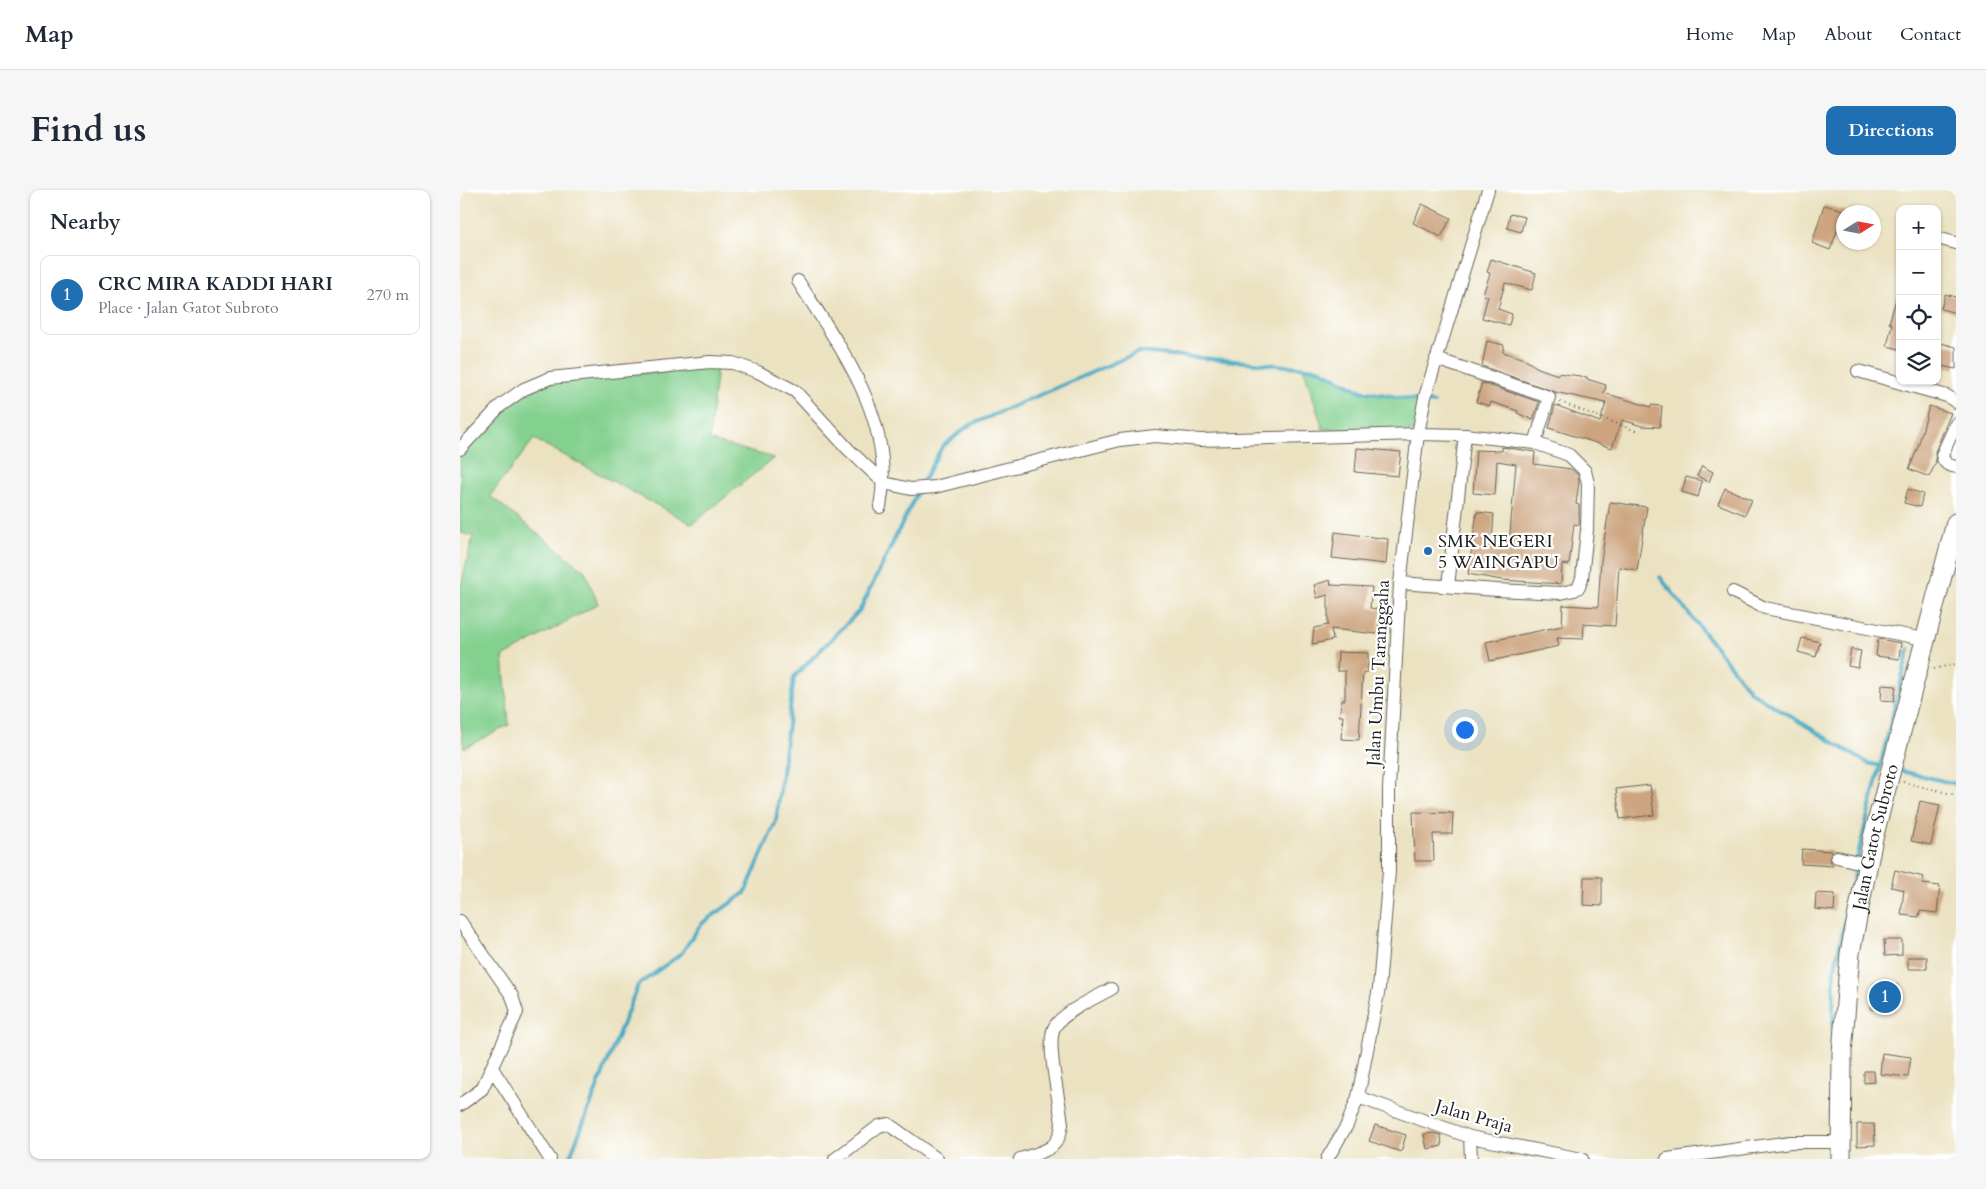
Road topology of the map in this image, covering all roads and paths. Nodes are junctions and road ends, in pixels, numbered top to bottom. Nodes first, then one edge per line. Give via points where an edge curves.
1 (1488, 190) edge
2 (1941, 239) edge
3 (1956, 243) edge
4 (798, 281) dead end
5 (1436, 358) junction
6 (1858, 371) dead end
7 (1549, 397) junction
8 (1956, 402) edge
9 (1956, 424) edge
10 (1636, 431) dead end
11 (1418, 434) junction
12 (1465, 435) junction
13 (1535, 443) junction
14 (460, 449) edge
15 (1956, 466) edge
16 (884, 483) junction
17 (880, 507) dead end
18 (1956, 522) edge
19 (1400, 583) junction
20 (1448, 586) junction
21 (1733, 592) dead end
22 (1924, 639) junction
23 (1956, 664) edge
24 (1915, 674) junction
25 (1890, 772) junction
26 (1956, 795) edge
27 (1837, 856) dead end
28 (1860, 863) junction
29 (460, 921) edge
30 (1111, 989) dead end
31 (492, 1068) junction
32 (1358, 1097) junction
33 (460, 1105) edge
34 (1470, 1136) junction
35 (1834, 1146) edge
36 (550, 1159) edge
37 (835, 1159) edge
38 (937, 1159) edge
39 (1020, 1159) edge
40 (1327, 1159) edge
41 (1471, 1159) edge
42 (1582, 1159) edge
43 (1667, 1159) edge

1 - 5 street, Jalan Umbu Taranggaha
2 - 3 street
4 - 16 street via 867,394 879,436
5 - 7 street
5 - 11 street, Jalan Umbu Taranggaha
6 - 8 street via 1947,396
7 - 10 path
7 - 13 street
9 - 15 street via 1942,455 1948,465
11 - 12 street
11 - 16 street via 1200,440 1140,436 935,487 911,489
11 - 19 street, Jalan Umbu Taranggaha
12 - 13 street
12 - 20 street
13 - 20 street via 1570,455 1585,470 1588,530 1579,586 1561,593
14 - 16 street via 500,406 524,389 550,378 710,362 733,363 796,391 854,456
16 - 17 street
18 - 22 highway, Jalan Gatot Subroto
19 - 20 street
19 - 32 street, Jalan Umbu Taranggaha via 1384,939 1377,1005
21 - 22 street via 1764,608
22 - 24 highway, Jalan Gatot Subroto
23 - 24 path
24 - 25 highway, Jalan Gatot Subroto
25 - 26 path
25 - 28 highway, Jalan Gatot Subroto
27 - 28 street
28 - 35 highway, Jalan Gatot Subroto via 1846,984
29 - 31 street via 516,1005 517,1012
30 - 39 street via 1054,1026 1052,1046 1061,1133 1049,1149
31 - 33 street via 479,1092
31 - 36 street
32 - 34 street, Jalan Praja
32 - 40 street, Jalan Umbu Taranggaha
34 - 41 street
34 - 42 street, Jalan Praja
35 - 43 street via 1790,1142
37 - 38 street via 879,1126 888,1124

